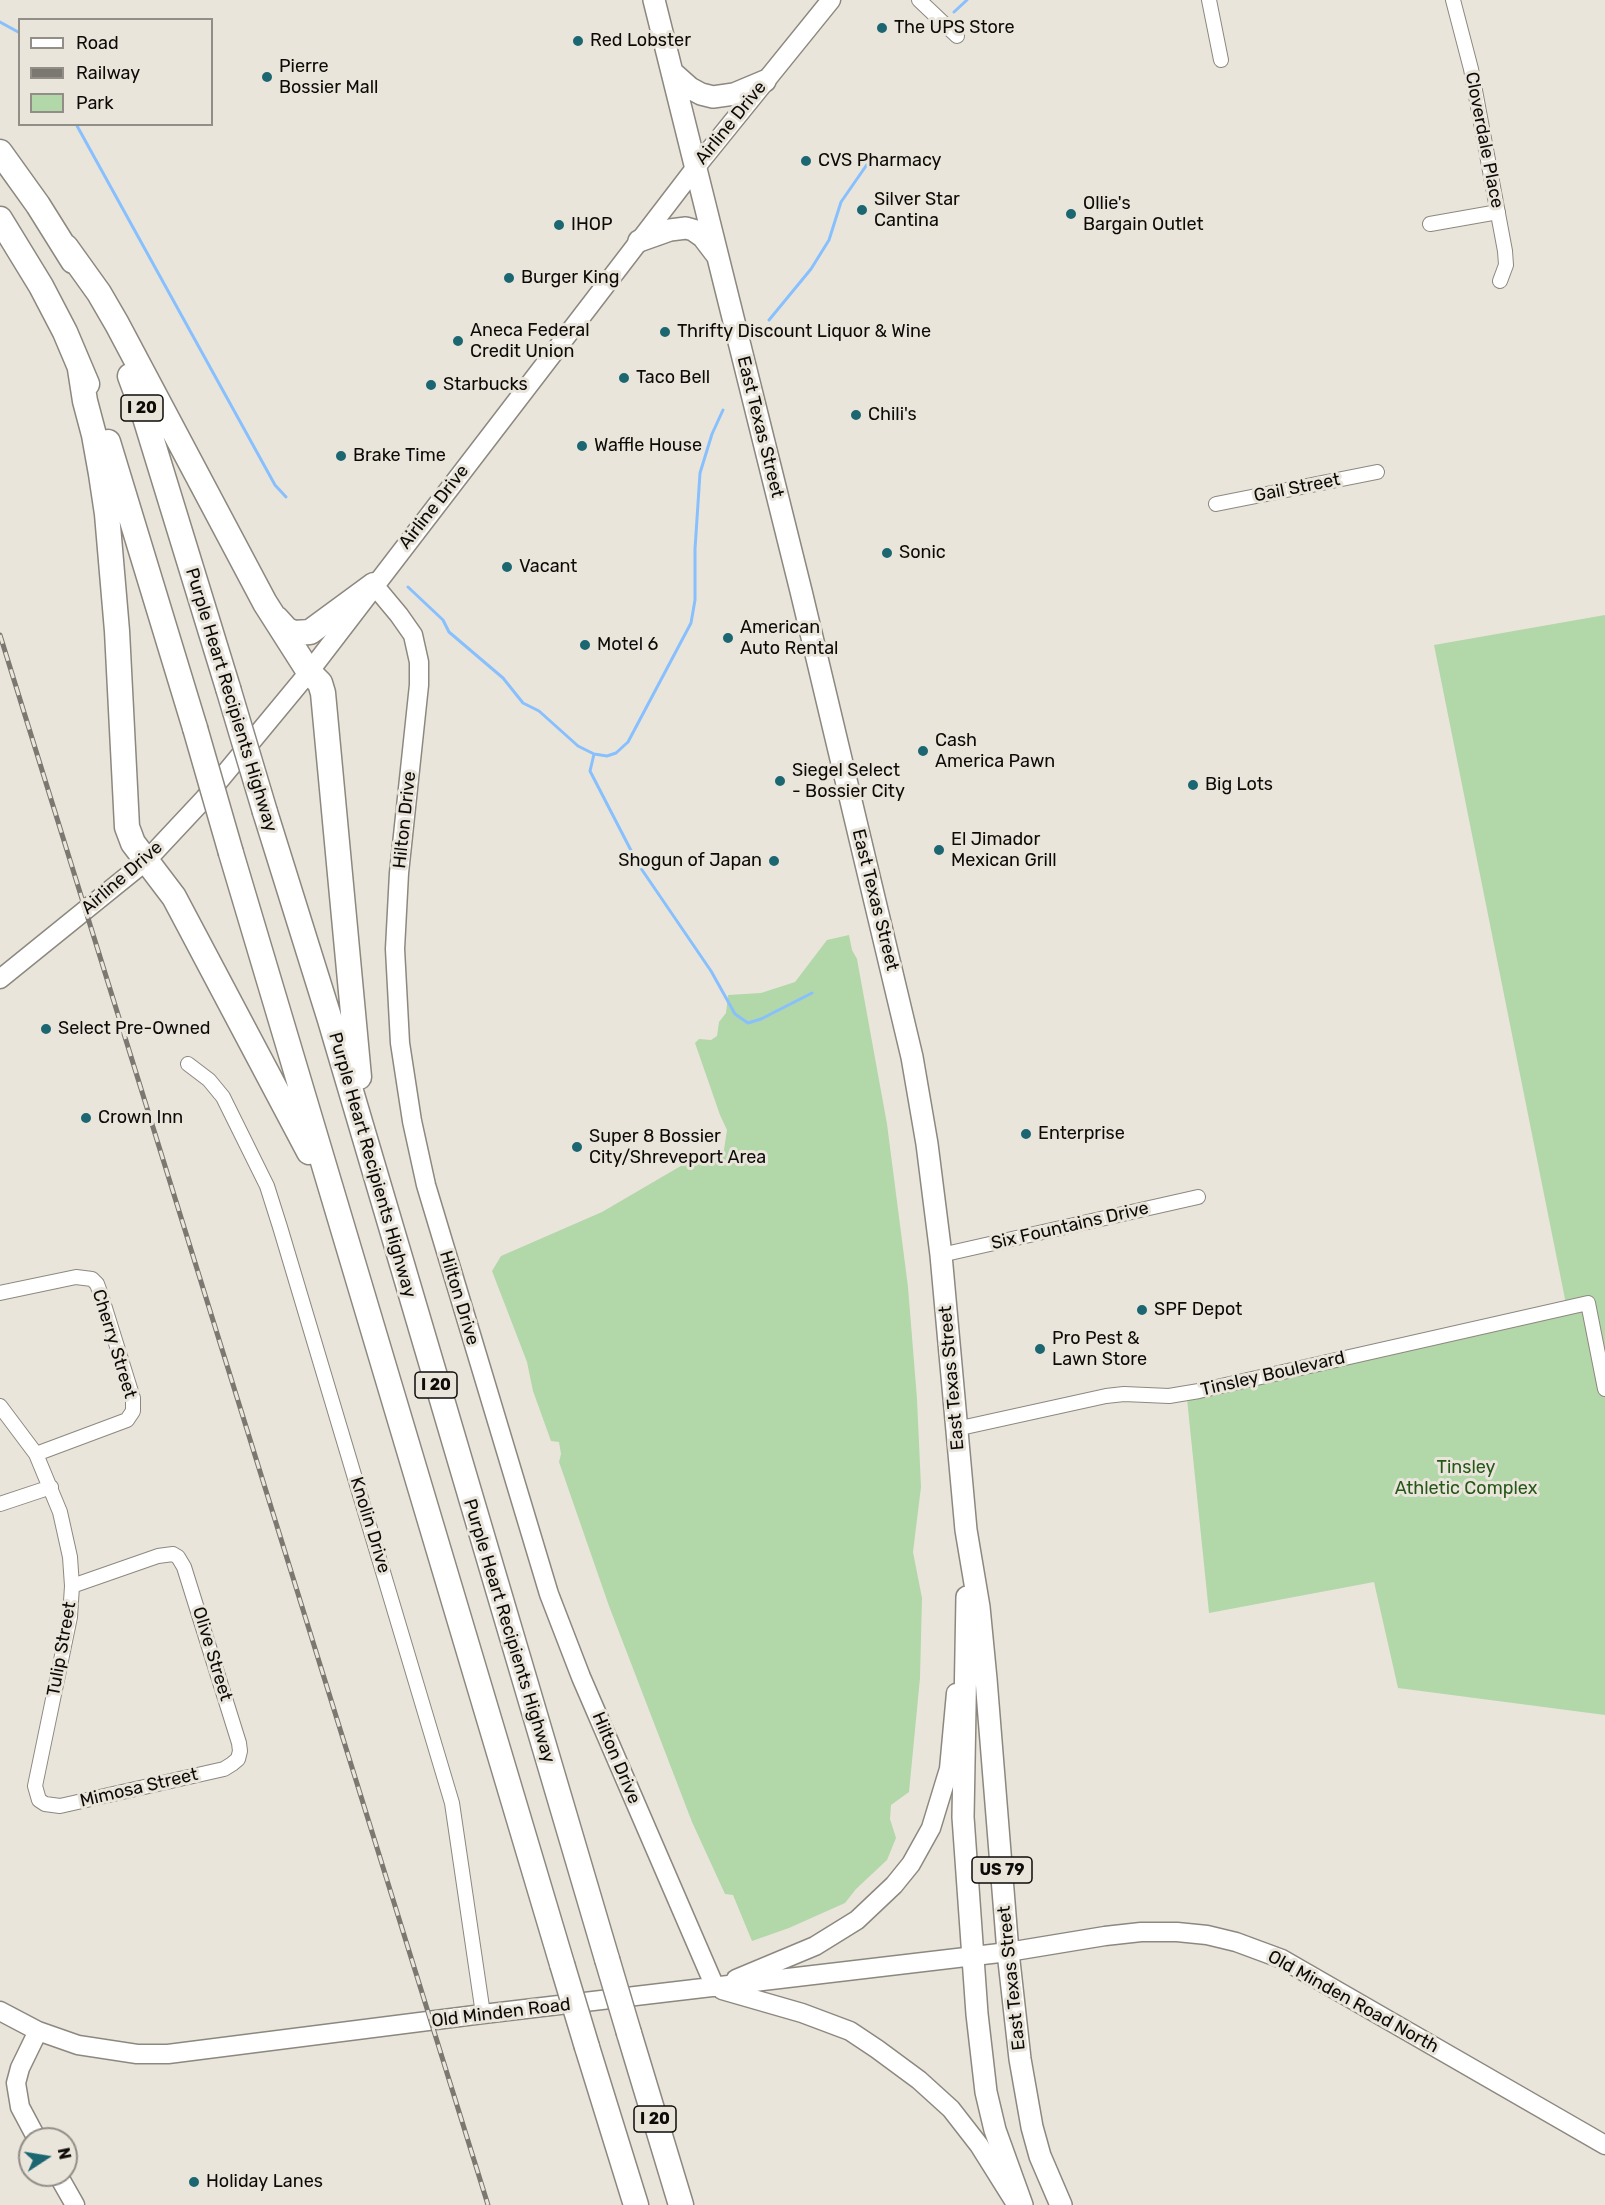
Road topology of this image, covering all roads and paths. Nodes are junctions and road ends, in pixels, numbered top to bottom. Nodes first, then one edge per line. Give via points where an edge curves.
1 (654, 0) edge
2 (831, 0) edge
3 (919, 0) edge
4 (1209, 0) edge
5 (1453, 0) edge
6 (957, 36) dead end
7 (1221, 60) dead end
8 (672, 72) junction
9 (765, 81) junction
10 (0, 152) edge
11 (696, 167) junction
12 (1498, 212) junction
13 (0, 219) edge
14 (1430, 224) dead end
15 (639, 241) junction
16 (66, 248) junction
17 (717, 255) junction
18 (1500, 281) dead end
19 (80, 369) junction
20 (1377, 472) dead end
21 (1216, 504) dead end
22 (374, 585) junction
23 (265, 603) junction
24 (309, 672) junction
25 (146, 861) junction
26 (0, 979) edge
27 (188, 1064) dead end
28 (380, 1192) junction
29 (1198, 1197) dead end
30 (941, 1255) junction
31 (0, 1293) edge
32 (364, 1296) junction
33 (1605, 1389) edge
34 (0, 1406) edge
35 (956, 1429) junction
36 (36, 1454) junction
37 (51, 1487) junction
38 (0, 1504) edge
39 (966, 1530) junction
40 (72, 1586) junction
41 (967, 1593) junction
42 (238, 1759) joint
43 (39, 1800) joint
44 (1008, 1952) junction
45 (973, 1955) junction
46 (715, 1987) junction
47 (0, 2011) edge
48 (483, 2014) junction
49 (38, 2031) junction
50 (31, 2127) edge
51 (1605, 2145) edge
52 (65, 2187) edge
53 (75, 2205) edge
54 (636, 2205) edge
55 (681, 2205) edge
56 (1017, 2205) edge
57 (1022, 2205) edge
58 (1061, 2205) edge

1 - 8 main road, East Texas Street / US 79
2 - 9 main road, Airline Drive
3 - 6 street
4 - 7 street
5 - 12 street, Cloverdale Place
8 - 9 main road via 690,88 713,97 734,94
8 - 11 main road, East Texas Street / US 79
9 - 11 main road, Airline Drive
10 - 16 highway, Purple Heart Recipients Highway / I 20
11 - 15 main road, Airline Drive
11 - 17 main road, East Texas Street / US 79
12 - 14 street
12 - 18 street, Cloverdale Place via 1506,265
13 - 19 highway, I 20 via 41,286
15 - 17 main road via 686,228 703,237
15 - 22 main road, Airline Drive
16 - 23 highway via 117,324
16 - 28 highway, Purple Heart Recipients Highway / I 20, bridge via 109,328 144,411
17 - 30 main road, East Texas Street / US 79 via 897,990 927,1144
19 - 25 highway via 107,514 127,827
19 - 32 highway, I 20, bridge via 119,473
20 - 21 street, Gail Street
22 - 23 highway via 309,632 287,630
22 - 24 main road, Airline Drive
22 - 46 main road, Hilton Drive via 412,635 419,662 395,950 400,1043 426,1185 552,1603
23 - 24 highway
24 - 25 main road, Airline Drive via 204,799
24 - 28 highway via 320,683 323,693 356,1058
25 - 26 main road, Airline Drive
25 - 32 highway via 174,897 308,1148
27 - 48 street, Knolin Drive via 224,1097 275,1208 452,1803
28 - 55 highway, Purple Heart Recipients Highway / I 20, bridge
29 - 30 street, Six Fountains Drive
30 - 35 main road, East Texas Street / US 79
31 - 36 street, Cherry Street via 76,1277 92,1279 105,1306 133,1398 133,1411 122,1423
32 - 54 highway, I 20, bridge
33 - 35 street, Tinsley Boulevard via 1588,1303 1190,1393 1106,1396
34 - 36 street, Tulip Street
35 - 39 main road, East Texas Street / US 79
36 - 37 street, Tulip Street
37 - 38 street
37 - 40 street, Tulip Street via 66,1535
39 - 41 main road, East Texas Street / US 79
39 - 44 main road, East Texas Street / US 79 via 979,1607
40 - 42 street, Olive Street via 158,1556 178,1557 240,1743
40 - 43 street, Tulip Street via 65,1646 35,1786
41 - 45 main road, East Texas Street / US 79 via 963,1817
41 - 46 main road via 949,1769 932,1828 911,1864 877,1903 835,1935
42 - 43 street, Mimosa Street via 224,1769 60,1806
44 - 45 main road, Old Minden Road
44 - 51 main road, Old Minden Road North via 1141,1932 1208,1935 1260,1949
44 - 58 main road, East Texas Street / US 79 via 1032,2127
45 - 46 main road, Old Minden Road
45 - 57 main road, East Texas Street / US 79 via 986,2092
46 - 48 main road, Old Minden Road
46 - 56 main road via 802,2013 849,2031 877,2049 951,2109
47 - 49 main road, Old Minden Road
48 - 49 main road, Old Minden Road via 168,2054 92,2048
49 - 50 main road via 16,2083 20,2107
52 - 53 main road

